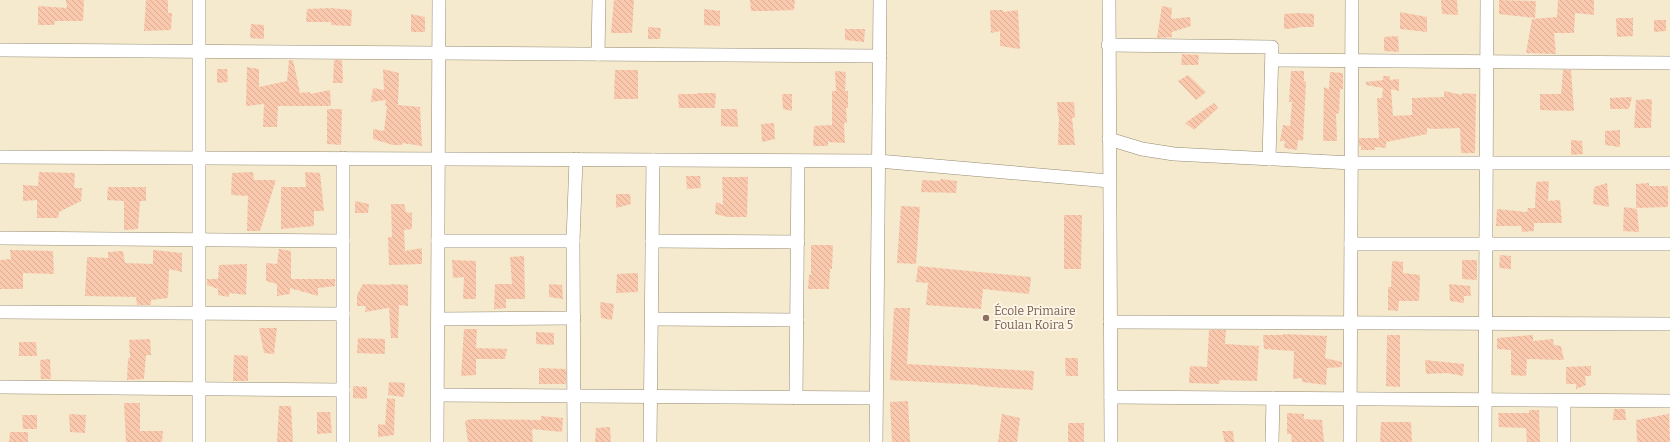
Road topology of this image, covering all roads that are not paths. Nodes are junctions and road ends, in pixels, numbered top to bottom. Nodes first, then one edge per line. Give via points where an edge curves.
1 (199, 0) edge
2 (439, 0) edge
3 (599, 0) edge
4 (880, 0) edge
5 (1109, 0) edge
6 (1352, 0) edge
7 (1487, 0) edge
8 (1108, 45) junction
9 (0, 50) edge
10 (199, 51) junction
11 (439, 53) junction
12 (598, 54) junction
13 (880, 56) junction
14 (1272, 60) junction
15 (1352, 61) junction
16 (1487, 62) junction
17 (1670, 63) edge
18 (1109, 139) junction
19 (0, 157) edge
20 (199, 158) junction
21 (343, 158) junction
22 (439, 159) junction
23 (576, 159) junction
24 (1269, 159) junction
25 (653, 160) junction
26 (798, 161) junction
27 (878, 161) junction
28 (1352, 163) junction
29 (1486, 163) junction
30 (1670, 163) edge
31 (1109, 181) junction
32 (0, 238) edge
33 (199, 240) junction
34 (343, 241) junction
35 (438, 241) junction
36 (573, 241) junction
37 (652, 241) junction
38 (798, 242) junction
39 (1486, 243) junction
40 (1351, 244) junction
41 (1670, 244) edge
42 (0, 312) edge
43 (199, 313) junction
44 (343, 314) junction
45 (574, 318) junction
46 (438, 319) junction
47 (652, 319) junction
48 (797, 320) junction
49 (1110, 322) junction
50 (1351, 323) junction
51 (1486, 323) junction
52 (1670, 324) edge
53 (0, 387) edge
54 (199, 389) junction
55 (343, 390) junction
56 (438, 395) junction
57 (573, 396) junction
58 (651, 397) junction
59 (1111, 397) junction
60 (796, 398) junction
61 (876, 398) junction
62 (1273, 398) junction
63 (1351, 399) junction
64 (1486, 400) junction
65 (1564, 400) junction
66 (1670, 401) edge
67 (199, 442) edge
68 (343, 442) edge
69 (437, 442) edge
70 (574, 442) edge
71 (650, 442) edge
72 (876, 442) edge
73 (1111, 442) edge
74 (1272, 442) edge
75 (1350, 442) edge
76 (1485, 442) edge
77 (1564, 442) edge

1 - 10 street
2 - 11 street
3 - 12 street
4 - 13 street
5 - 8 street
6 - 15 street
7 - 16 street
8 - 14 street via 1272,47
8 - 18 street
9 - 10 street
10 - 11 street
10 - 20 street
11 - 12 street
11 - 22 street
12 - 13 street
13 - 27 street
14 - 15 street
14 - 24 street
15 - 16 street
15 - 28 street
16 - 17 street
16 - 29 street
18 - 24 street via 1142,149 1174,154
18 - 31 street
19 - 20 street
20 - 21 street
20 - 33 street
21 - 22 street
21 - 34 street
22 - 23 street
22 - 35 street
23 - 25 street
23 - 36 street
24 - 28 street
25 - 26 street
25 - 37 street
26 - 27 street
26 - 38 street
27 - 31 street
27 - 61 street
28 - 29 street
28 - 40 street
29 - 30 street
29 - 39 street
31 - 49 street
32 - 33 street
33 - 34 street
33 - 43 street
34 - 44 street
35 - 36 street
35 - 46 street
36 - 45 street
37 - 38 street
37 - 47 street
38 - 48 street
39 - 40 street
39 - 41 street
39 - 51 street
40 - 50 street
42 - 43 street
43 - 44 street
43 - 54 street
44 - 55 street
45 - 46 street
45 - 57 street
46 - 56 street
47 - 48 street
47 - 58 street
48 - 60 street
49 - 50 street
49 - 59 street
50 - 51 street
50 - 63 street
51 - 52 street
51 - 64 street
53 - 54 street
54 - 55 street
54 - 67 street
55 - 68 street
56 - 57 street
56 - 69 street
57 - 58 street
57 - 70 street
58 - 60 street
58 - 71 street
59 - 62 street
59 - 73 street
60 - 61 street
61 - 72 street
62 - 63 street
62 - 74 street
63 - 64 street
63 - 75 street
64 - 65 street
64 - 76 street
65 - 66 street
65 - 77 street

